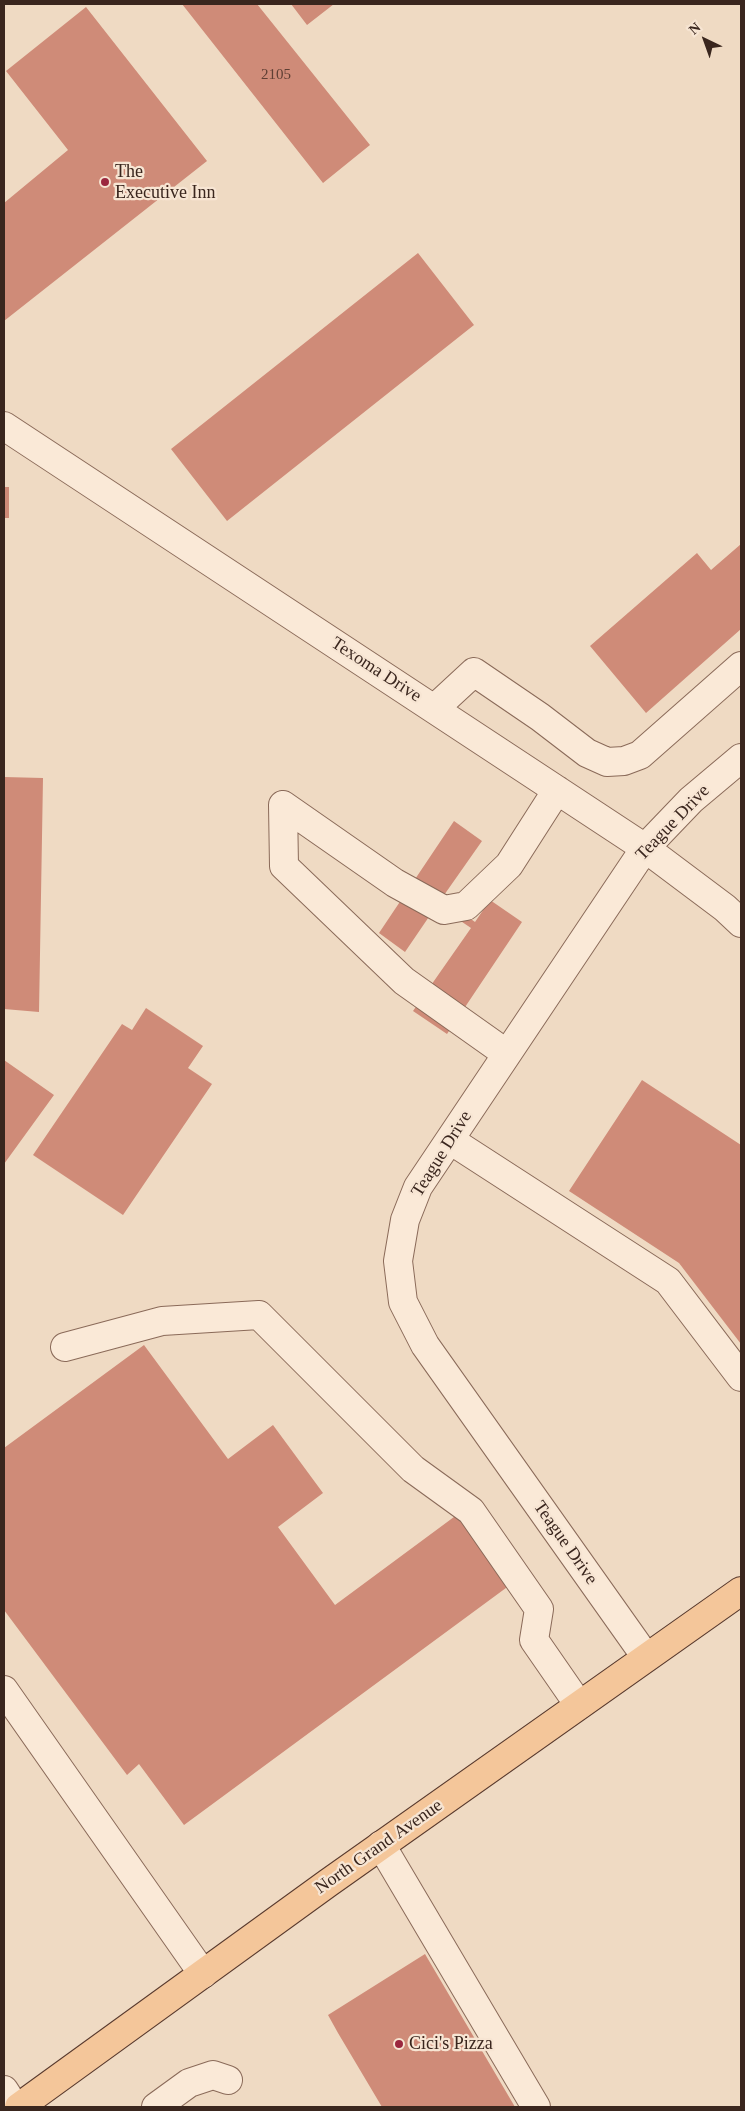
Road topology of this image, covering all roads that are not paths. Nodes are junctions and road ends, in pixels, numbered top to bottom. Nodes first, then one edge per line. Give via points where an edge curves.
1 (4, 426) edge
2 (741, 666) edge
3 (434, 709) junction
4 (741, 758) edge
5 (557, 790) junction
6 (645, 848) junction
7 (741, 923) edge
8 (507, 1054) junction
9 (450, 1140) junction
10 (65, 1347) dead end
11 (741, 1377) edge
12 (741, 1591) edge
13 (646, 1657) junction
14 (4, 1690) edge
15 (579, 1704) junction
16 (381, 1845) junction
17 (203, 1974) junction
18 (228, 2080) dead end
19 (4, 2090) edge
20 (15, 2107) edge
21 (19, 2107) edge
22 (156, 2107) edge
23 (536, 2107) edge

1 - 3 street, Texoma Drive
2 - 3 street via 640,755 624,761 607,762 587,753 474,672
3 - 5 street, Texoma Drive
4 - 6 street, Teague Drive via 691,800
5 - 6 street, Texoma Drive
5 - 8 street via 509,865 466,906 444,910 395,883 283,805 284,866 404,982
6 - 7 street, Texoma Drive
6 - 8 street, Teague Drive
8 - 9 street, Teague Drive
9 - 11 street via 668,1281
9 - 13 street, Teague Drive via 418,1187 404,1220 398,1261 403,1302 425,1345
10 - 15 street via 162,1321 259,1315 413,1469 472,1511 539,1609 534,1640
12 - 13 main road, North Grand Avenue
13 - 15 main road, North Grand Avenue
14 - 17 street
15 - 16 main road, North Grand Avenue
16 - 17 main road, North Grand Avenue
16 - 23 street
17 - 21 main road, North Grand Avenue
18 - 22 street via 213,2075 189,2083
19 - 20 street

